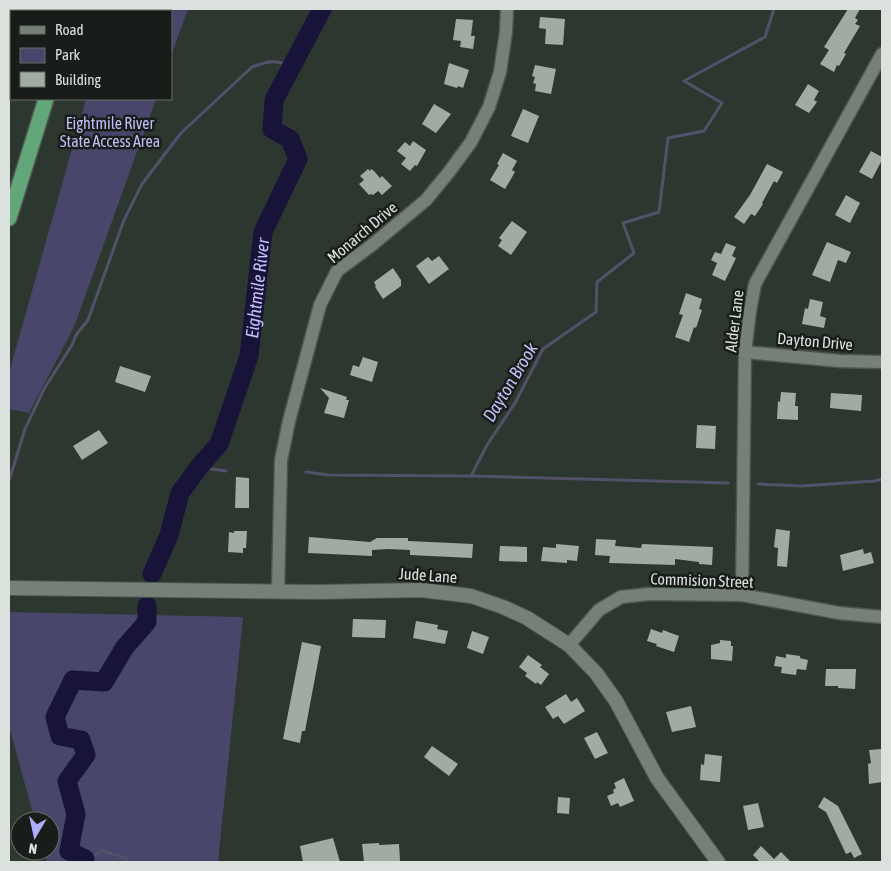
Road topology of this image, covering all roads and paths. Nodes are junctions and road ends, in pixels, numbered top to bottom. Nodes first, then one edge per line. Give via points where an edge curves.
1 (507, 9) edge
2 (882, 54) edge
3 (46, 100) edge
4 (9, 218) edge
5 (745, 352) junction
6 (882, 362) edge
7 (9, 588) edge
8 (278, 591) junction
9 (742, 595) junction
10 (882, 617) edge
11 (569, 645) junction
12 (718, 862) edge

1 - 8 street, Monarch Drive via 500,72 489,107 471,142 426,200 337,271 320,305 288,421 282,460
2 - 5 street, Alder Lane via 755,284
3 - 4 highway
5 - 6 street, Dayton Drive
5 - 9 street, Alder Lane
7 - 8 street, Jude Lane
8 - 11 street, Jude Lane via 421,590 471,596 527,618
9 - 10 street, Commision Street
9 - 11 street, Commision Street via 649,594 621,597 599,610
11 - 12 street, Jude Lane via 616,701 658,778

